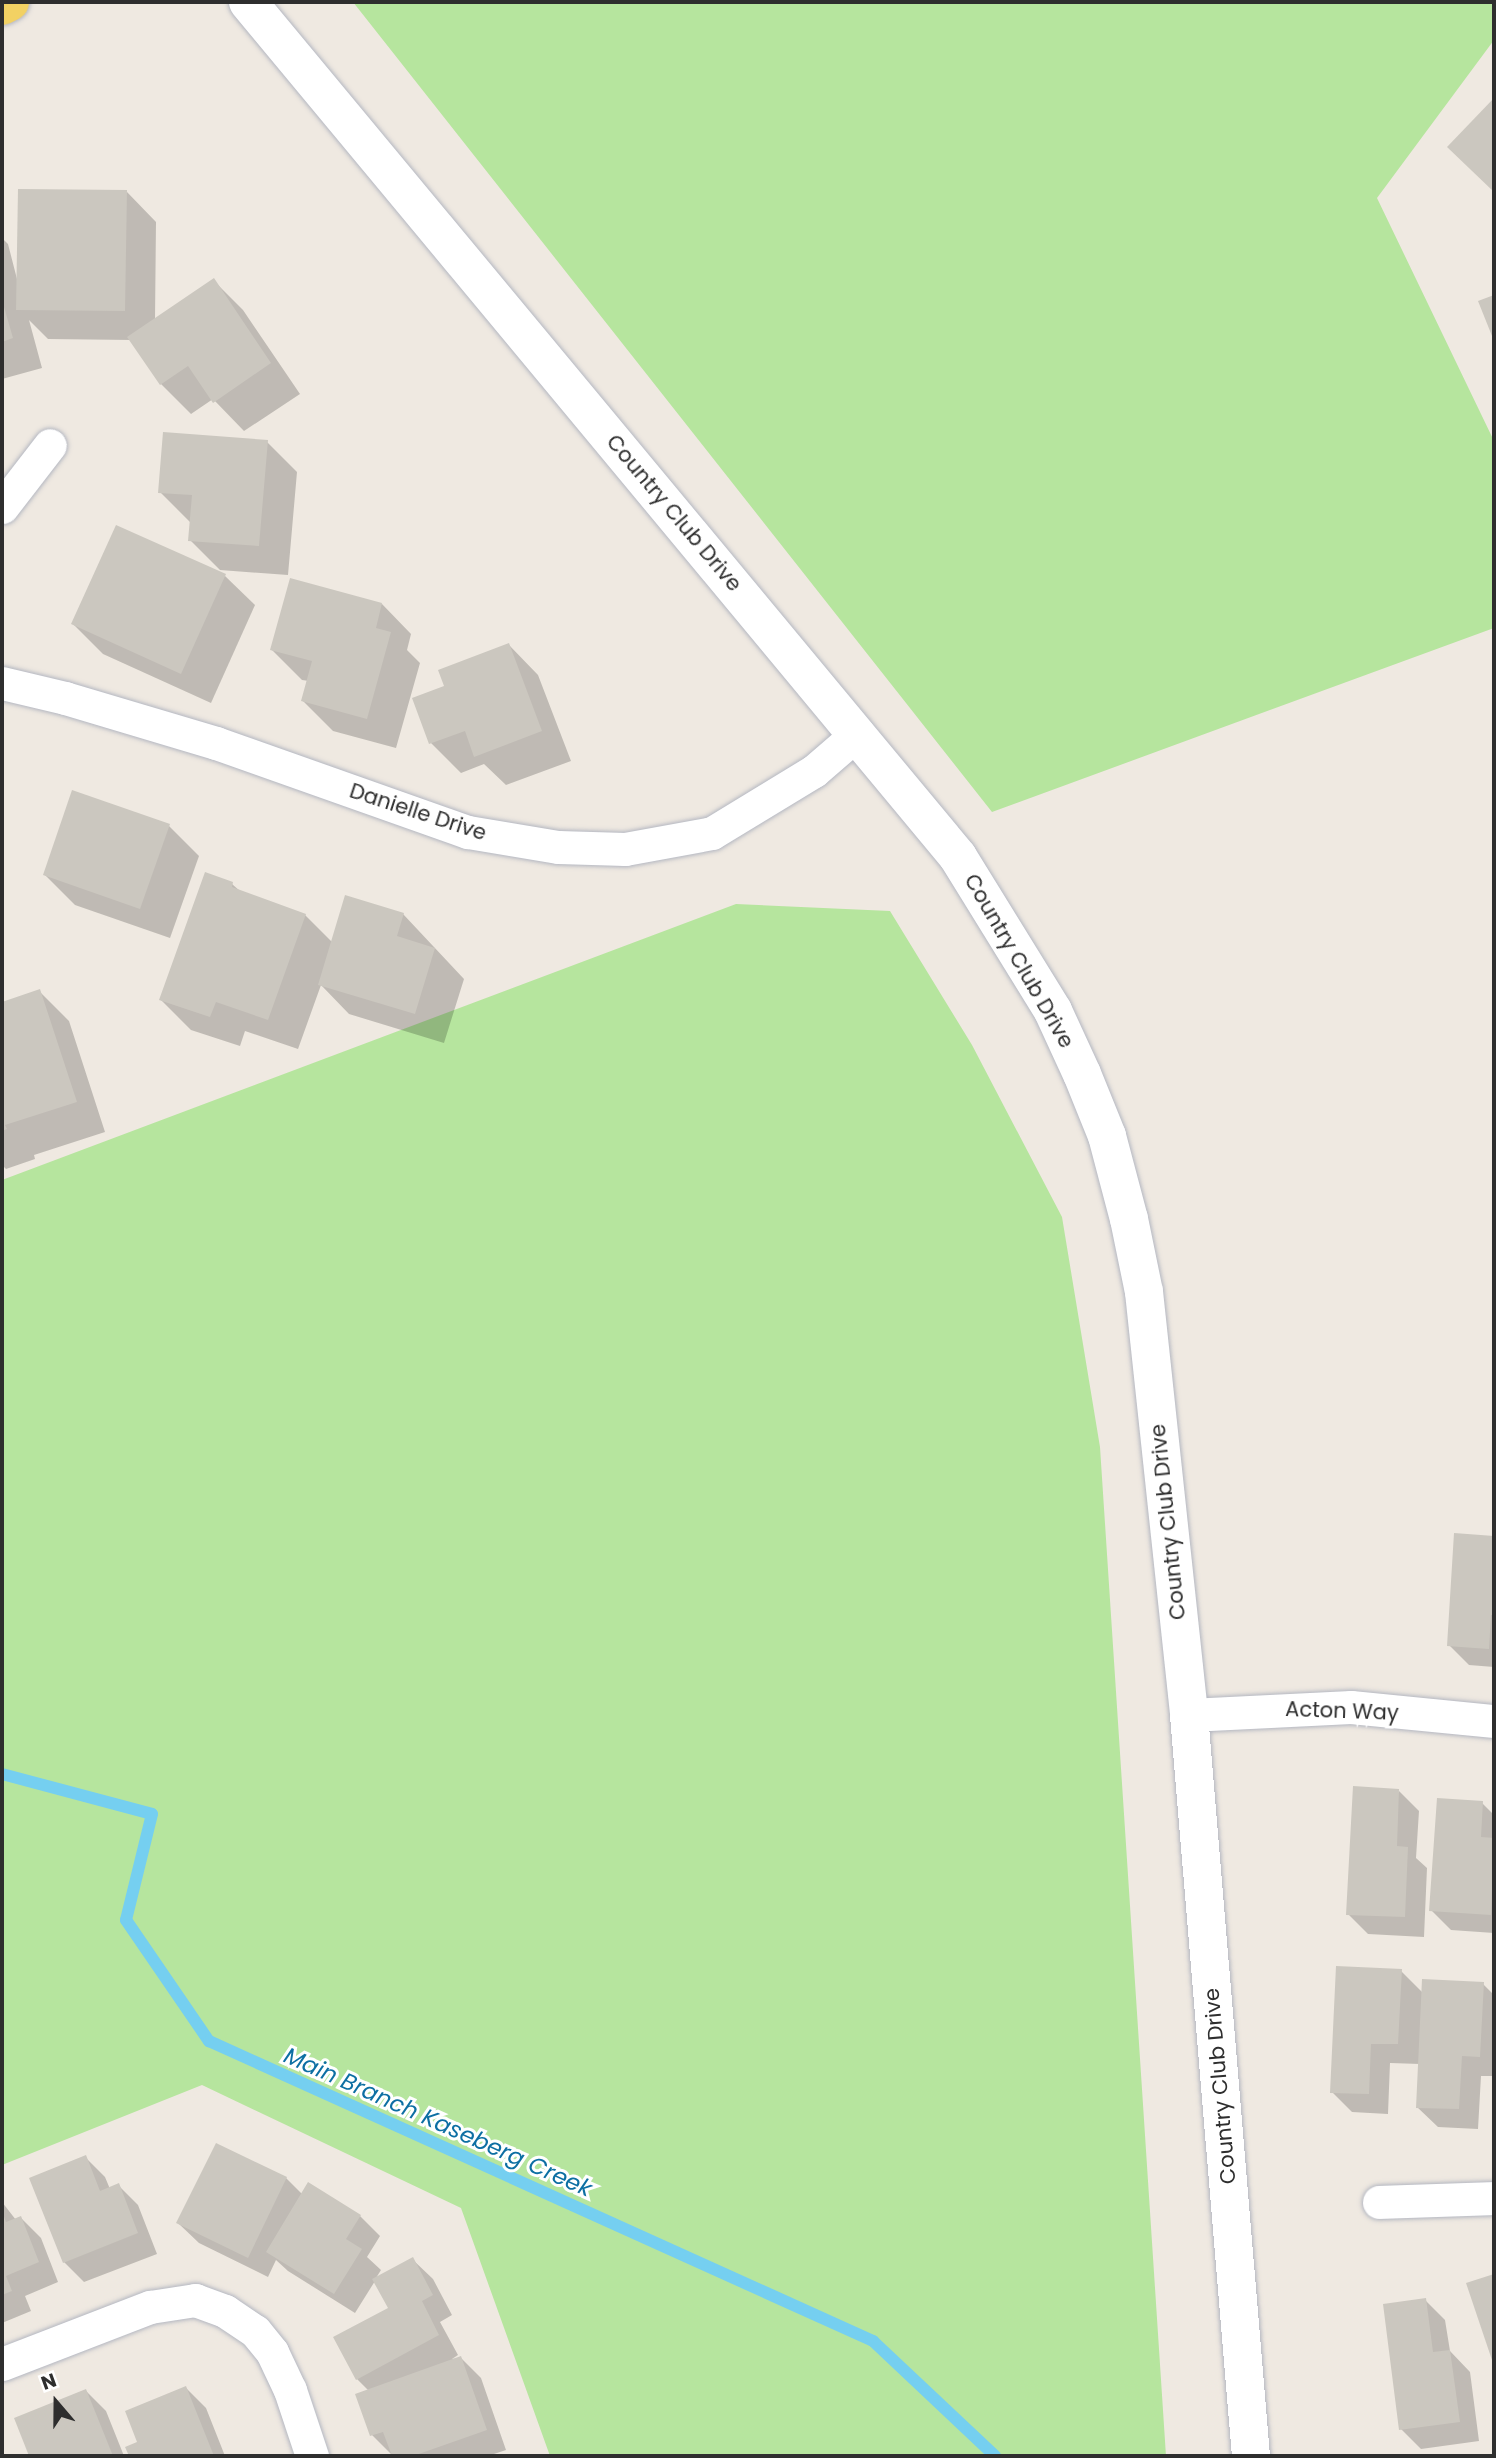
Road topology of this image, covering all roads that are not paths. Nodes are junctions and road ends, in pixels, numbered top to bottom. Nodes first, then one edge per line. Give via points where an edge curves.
1 (10, 2) edge
2 (248, 2) edge
3 (2, 6) edge
4 (50, 445) dead end
5 (2, 507) edge
6 (2, 683) edge
7 (858, 733) junction
8 (1189, 1715) junction
9 (1494, 1721) edge
10 (1494, 2198) edge
11 (1379, 2202) dead end
12 (2, 2364) edge
13 (312, 2456) edge
14 (1251, 2456) edge

1 - 3 main road
2 - 7 street, Country Club Drive
4 - 5 street
6 - 7 street, Danielle Drive via 216,743 468,832 558,847 625,849 712,833 814,771
7 - 8 street, Country Club Drive via 958,857 1053,1011 1107,1136 1144,1292
8 - 9 street, Acton Way via 1351,1707
8 - 14 street, Country Club Drive
10 - 11 street
12 - 13 street via 150,2306 195,2300 235,2317 255,2331 272,2352

